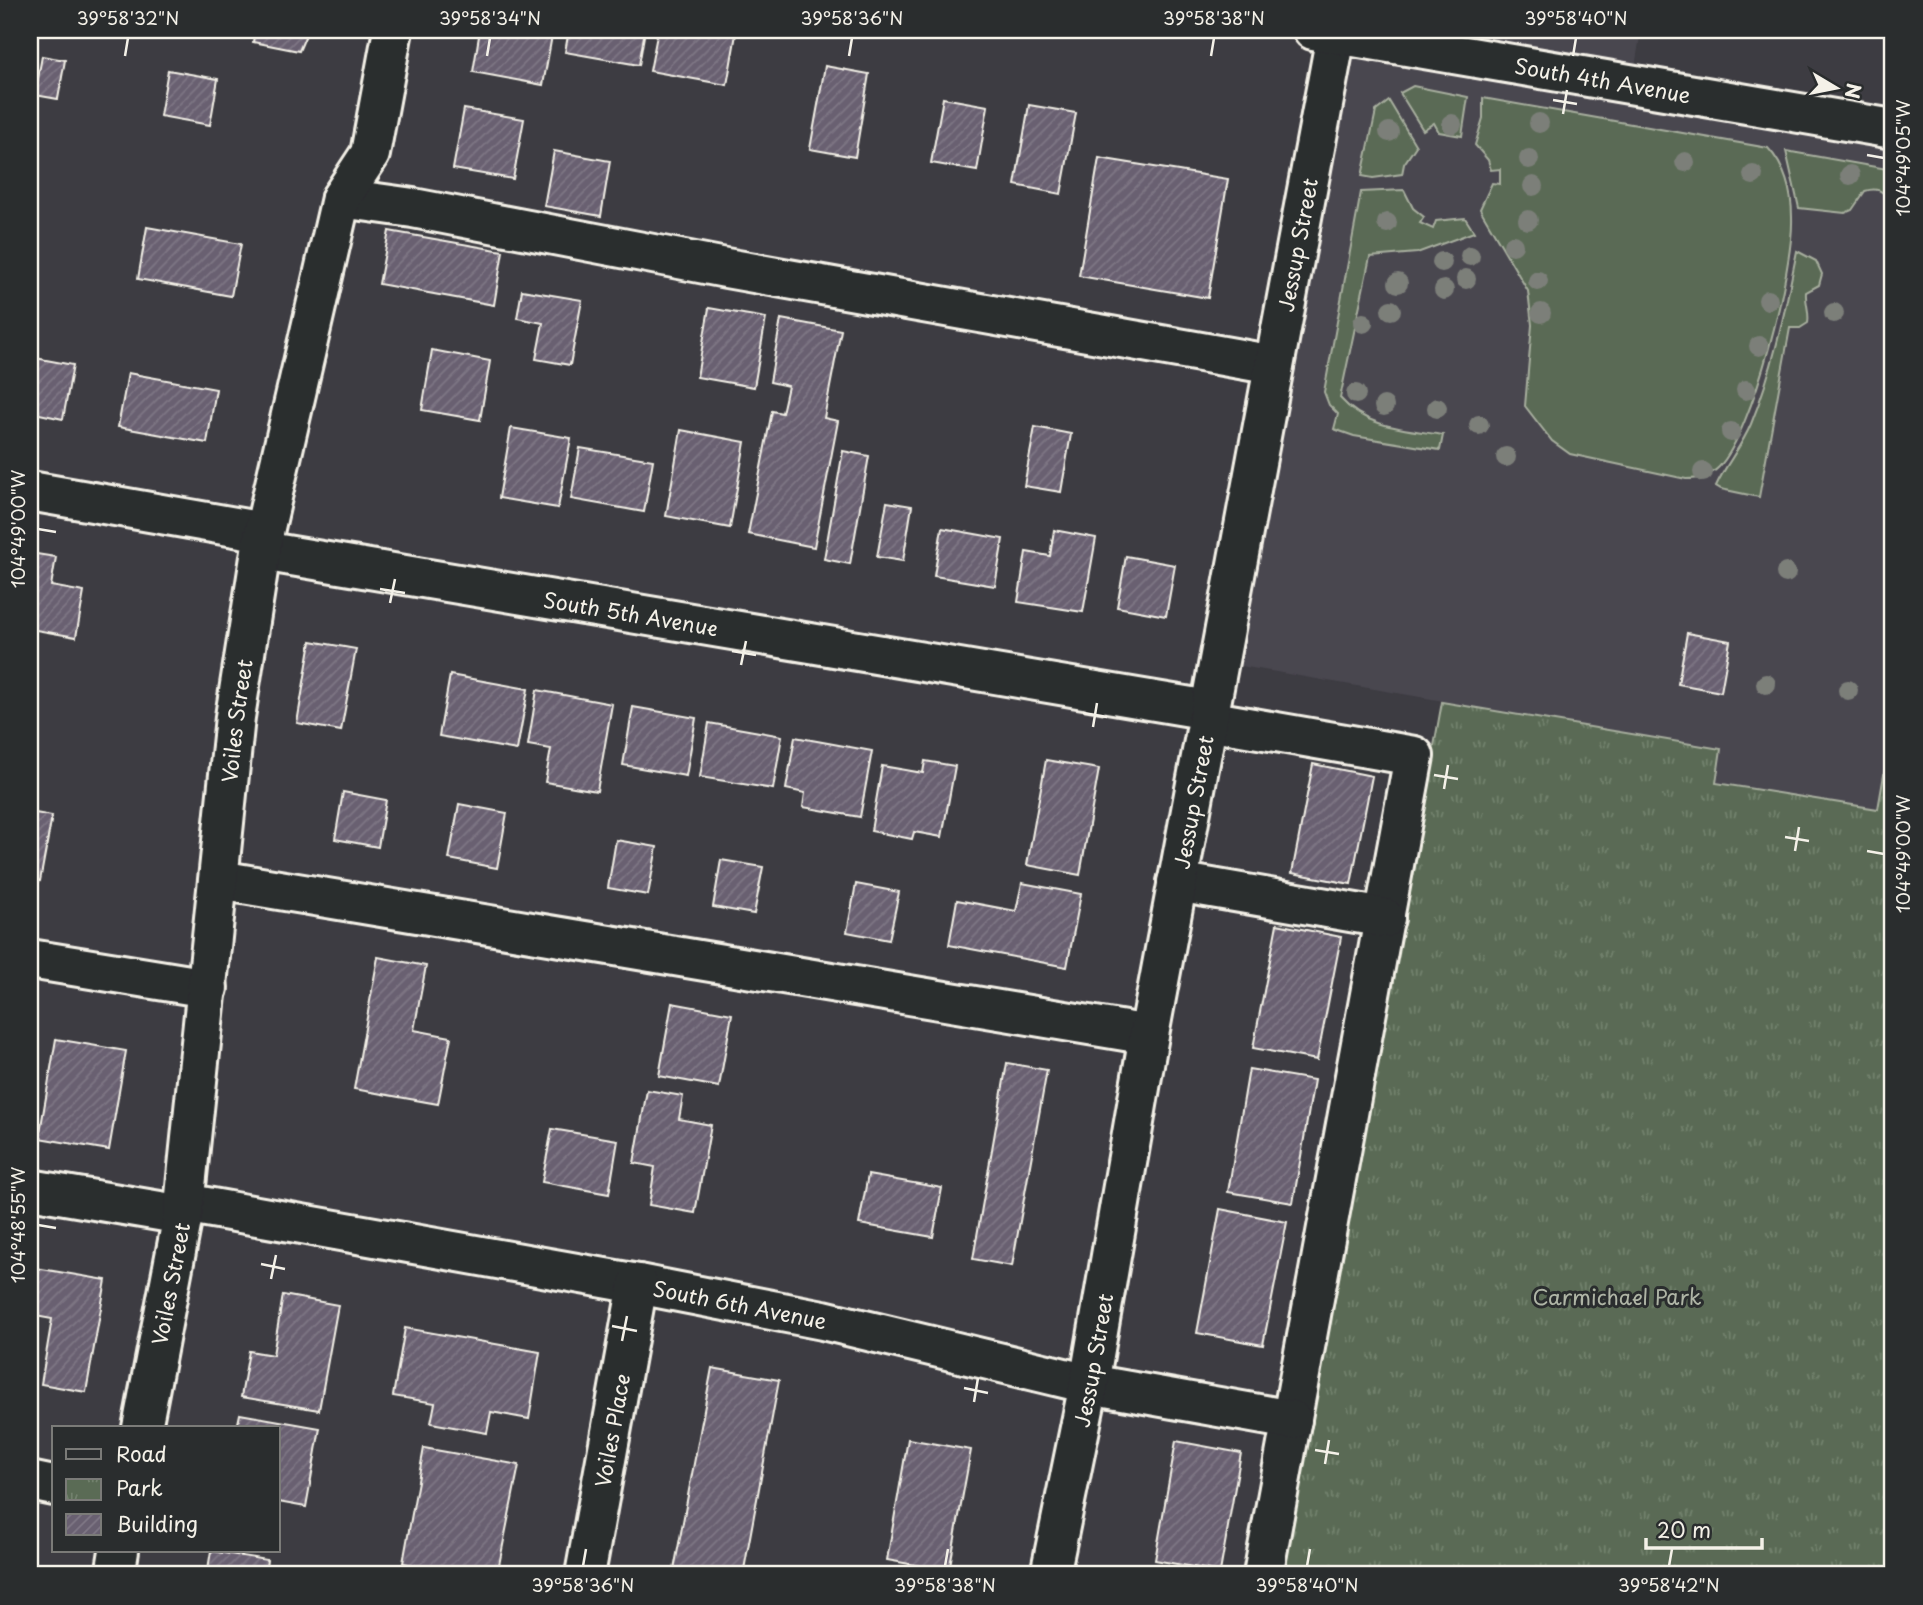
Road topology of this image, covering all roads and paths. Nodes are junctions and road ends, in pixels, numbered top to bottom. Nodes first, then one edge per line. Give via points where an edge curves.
1 (393, 30) edge
2 (1329, 31) edge
3 (1893, 129) edge
4 (341, 198) junction
5 (1273, 365) junction
6 (30, 491) edge
7 (263, 542) junction
8 (1208, 715) junction
9 (219, 880) junction
10 (1177, 882) junction
11 (1385, 918) junction
12 (30, 958) edge
13 (208, 988) junction
14 (1149, 1035) junction
15 (30, 1189) edge
16 (184, 1209) junction
17 (638, 1284) junction
18 (1089, 1384) junction
19 (1302, 1403) junction
20 (142, 1426) edge
21 (30, 1482) edge
22 (52, 1486) edge
23 (119, 1552) edge
24 (115, 1575) edge
25 (585, 1575) edge
26 (1050, 1575) edge
27 (1263, 1575) edge

1 - 4 street, Voiles Street via 370,154
2 - 3 street, South 4th Avenue
2 - 5 street, Jessup Street
4 - 5 street
4 - 7 street, Voiles Street
5 - 8 street, Jessup Street
6 - 7 street, South 5th Avenue
7 - 8 street, South 5th Avenue
7 - 9 street, Voiles Street via 235,717
8 - 10 street, Jessup Street
8 - 11 street, South 5th Avenue via 1415,756
9 - 13 street, Voiles Street
9 - 14 street
10 - 11 street
10 - 14 street, Jessup Street
11 - 19 street
12 - 13 street
13 - 16 street, Voiles Street
14 - 18 street, Jessup Street
15 - 16 street, South 6th Avenue
16 - 17 street, South 6th Avenue
16 - 20 street, Voiles Street
17 - 18 street, South 6th Avenue via 823,1320
17 - 25 street, Voiles Place
18 - 19 street, South 6th Avenue
18 - 26 street, Jessup Street
19 - 27 street
21 - 22 street
23 - 24 street

